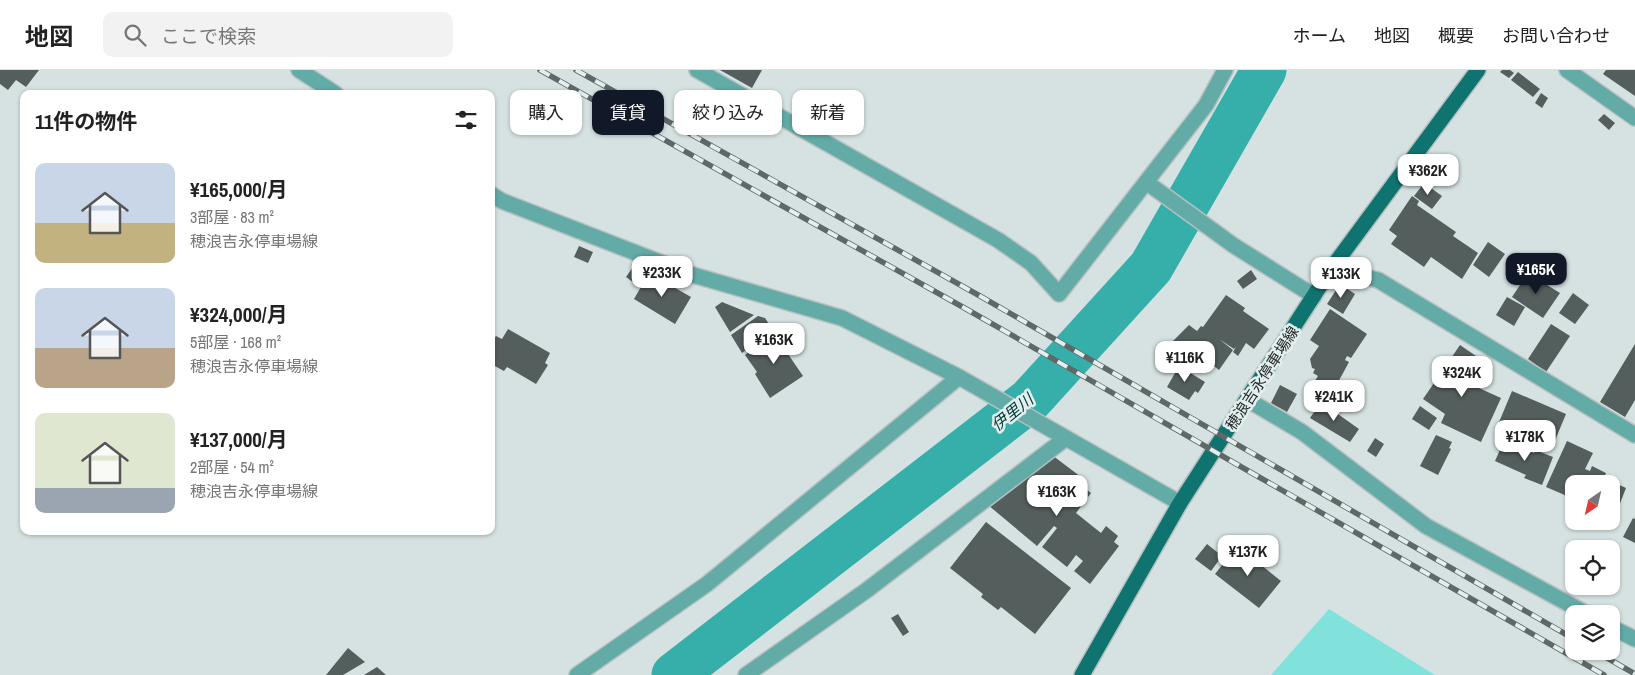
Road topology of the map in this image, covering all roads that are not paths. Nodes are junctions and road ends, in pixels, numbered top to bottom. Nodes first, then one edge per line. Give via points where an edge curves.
1 (299, 70) edge
2 (697, 70) edge
3 (1225, 70) edge
4 (1478, 70) edge
5 (1567, 70) edge
6 (330, 90) edge
7 (1635, 118) edge
8 (1146, 183) junction
9 (495, 197) edge
10 (1332, 269) junction
11 (1314, 296) junction
12 (960, 377) junction
13 (1248, 400) junction
14 (1635, 435) edge
15 (1066, 438) junction
16 (1180, 503) junction
17 (1571, 605) edge
18 (1620, 632) edge
19 (1635, 640) edge
20 (577, 675) edge
21 (746, 675) edge
22 (1082, 675) edge

1 - 6 street
2 - 8 street via 998,240 1031,263 1059,294
3 - 8 street via 1206,105
4 - 10 main road, 穂浪吉永停車場線
5 - 7 street
8 - 11 street via 1233,245
9 - 12 street via 692,275 842,318
10 - 11 main road, 穂浪吉永停車場線
10 - 14 street via 1378,280
11 - 13 main road, 穂浪吉永停車場線
12 - 15 street
12 - 20 street via 707,584
13 - 16 main road, 穂浪吉永停車場線
13 - 17 street via 1302,432 1426,526
15 - 16 street
15 - 21 street via 867,590
16 - 22 main road, 穂浪吉永停車場線
18 - 19 street

